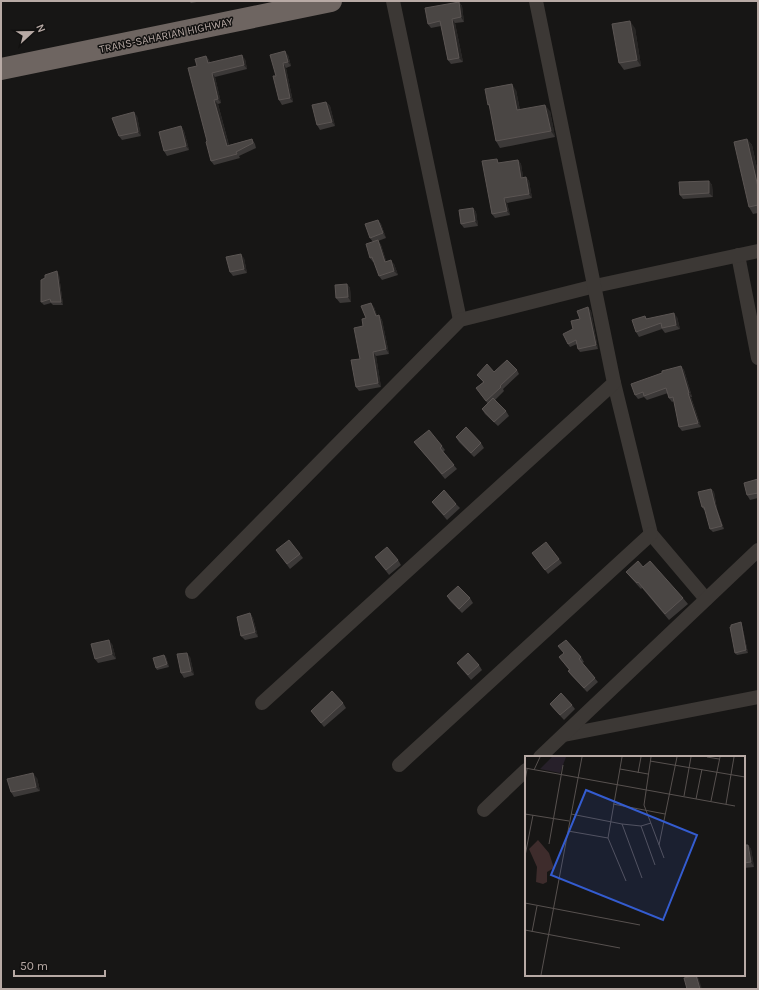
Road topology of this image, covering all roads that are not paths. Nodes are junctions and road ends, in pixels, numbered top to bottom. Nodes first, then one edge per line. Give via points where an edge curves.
1 (331, 1) edge
2 (393, 1) edge
3 (536, 1) edge
4 (1, 69) edge
5 (758, 251) edge
6 (738, 255) junction
7 (595, 286) junction
8 (460, 320) junction
9 (758, 358) edge
10 (614, 383) junction
11 (651, 534) junction
12 (758, 550) edge
13 (192, 592) dead end
14 (706, 599) junction
15 (758, 697) edge
16 (262, 703) dead end
17 (564, 735) junction
18 (541, 756) edge
19 (399, 765) dead end
20 (525, 771) edge
21 (484, 810) dead end

1 - 4 highway, TRANS-SAHARIAN HIGHWAY
2 - 8 street
3 - 7 street
5 - 6 street
6 - 7 street
6 - 9 street
7 - 8 street
7 - 10 street
8 - 13 street
10 - 11 street
10 - 16 street
11 - 14 street
11 - 19 street
12 - 14 street
14 - 17 street
15 - 17 street
17 - 18 street
20 - 21 street

